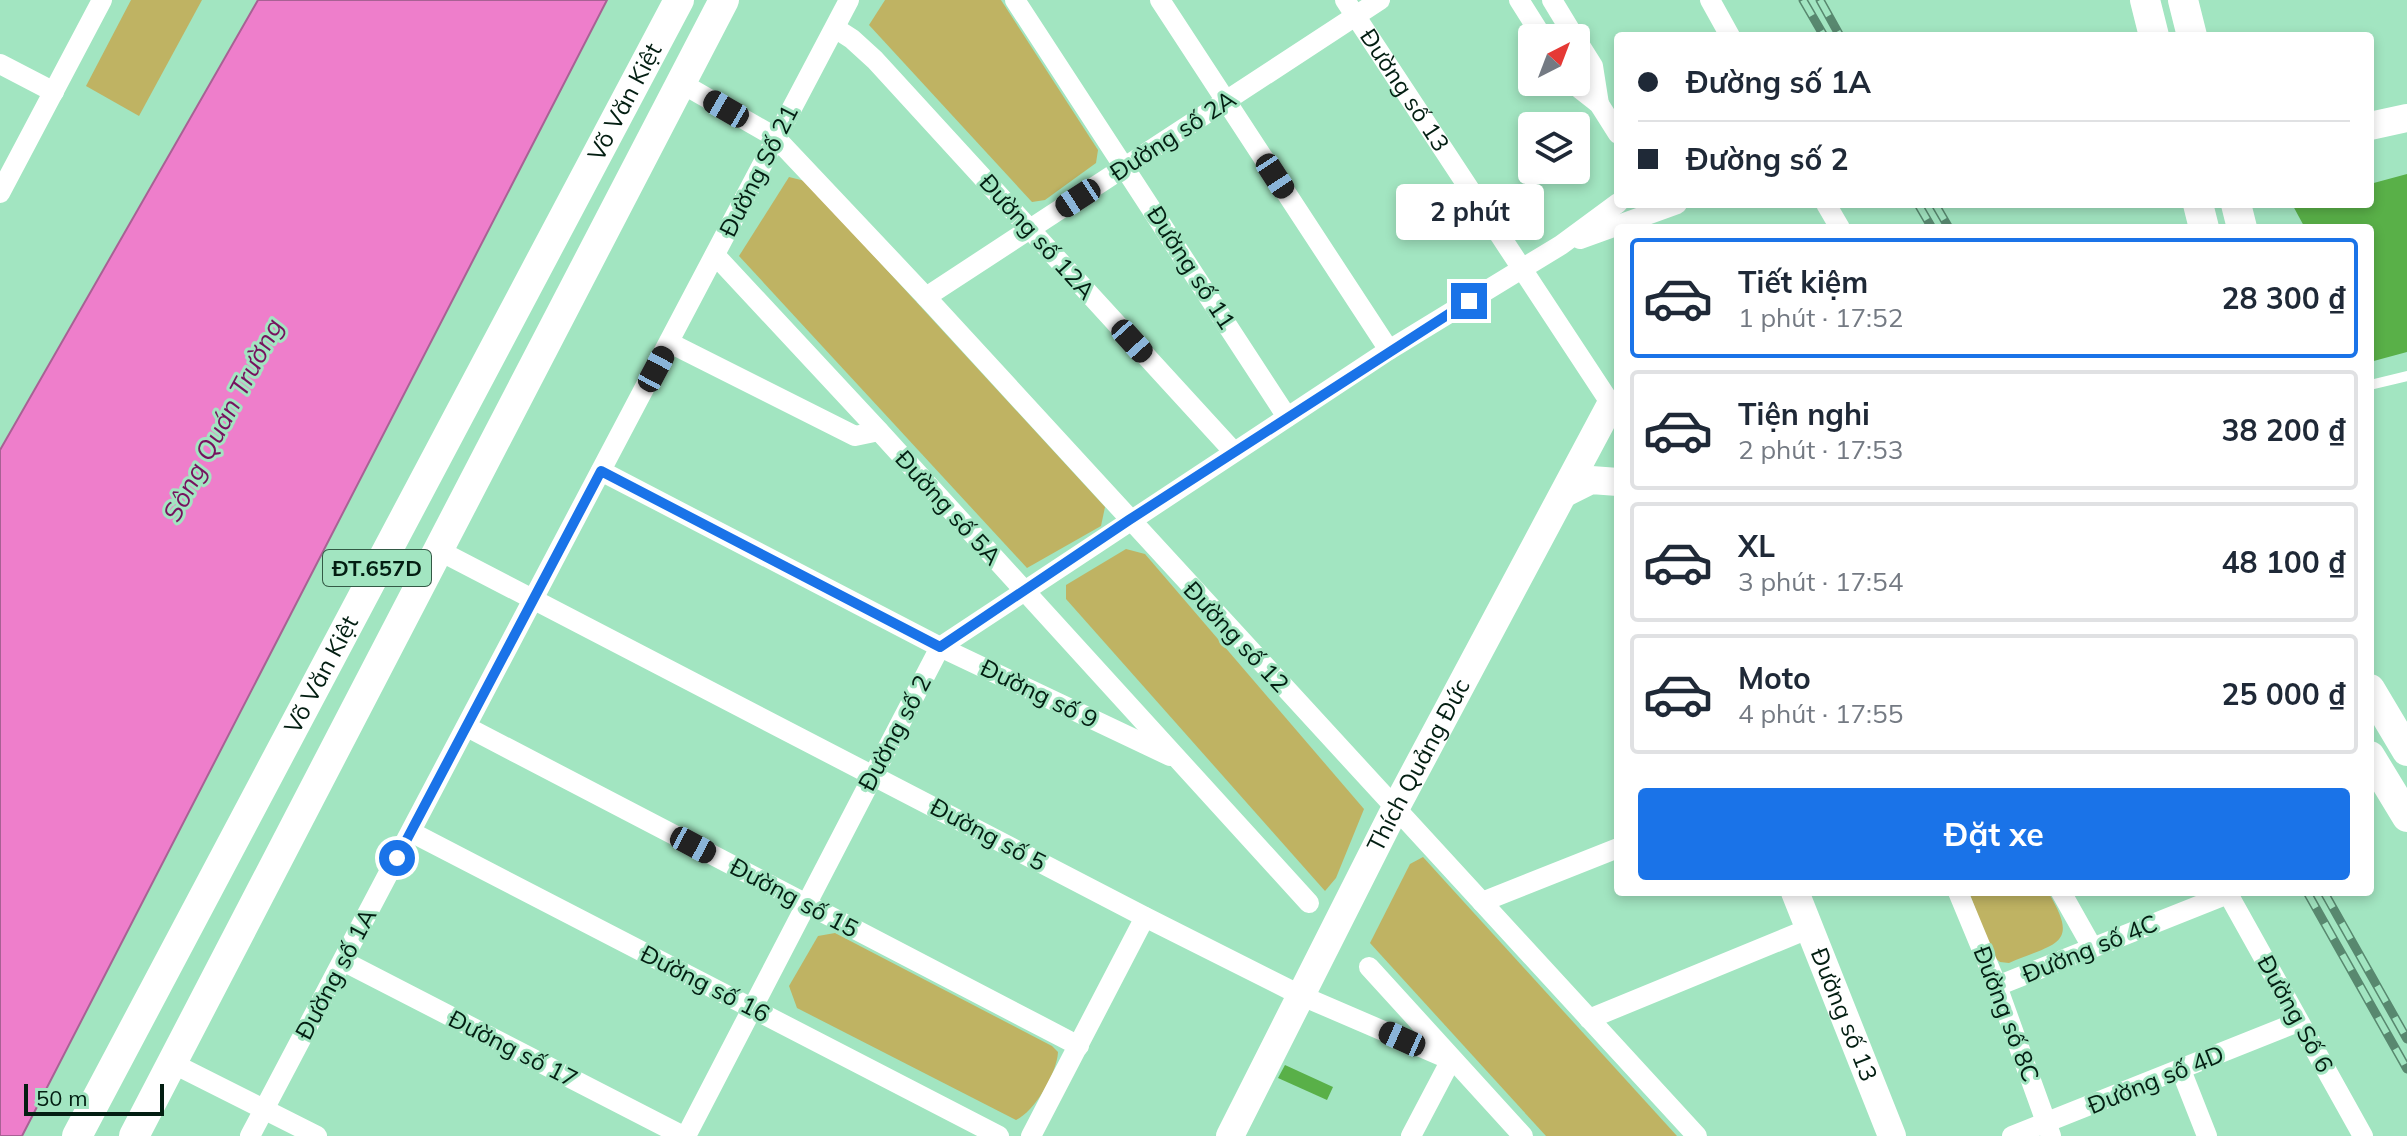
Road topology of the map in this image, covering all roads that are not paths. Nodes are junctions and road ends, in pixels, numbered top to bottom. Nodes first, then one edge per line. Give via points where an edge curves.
1 (102, 0) edge
2 (679, 0) edge
3 (724, 0) edge
4 (849, 0) edge
5 (1015, 0) edge
6 (1160, 0) edge
7 (1380, 0) edge
8 (1519, 0) edge
9 (1552, 0) edge
10 (1710, 0) edge
11 (2145, 0) edge
12 (2183, 0) edge
13 (1351, 8) edge
14 (1534, 24) edge
15 (1567, 24) edge
16 (835, 28) junction
17 (1728, 32) edge
18 (2153, 32) edge
19 (2191, 32) edge
20 (1590, 61) edge
21 (0, 64) edge
22 (643, 65) junction
23 (681, 83) junction
24 (54, 92) junction
25 (1589, 96) edge
26 (1226, 101) junction
27 (1599, 104) junction
28 (2407, 118) edge
29 (2374, 125) edge
30 (1614, 128) edge
31 (775, 137) junction
32 (1125, 167) junction
33 (0, 193) edge
34 (1614, 206) edge
35 (1661, 208) edge
36 (1618, 224) edge
37 (1614, 225) edge
38 (1030, 229) junction
39 (1561, 245) junction
40 (715, 255) junction
41 (1522, 268) junction
42 (926, 297) junction
43 (670, 343) junction
44 (1389, 350) junction
45 (2407, 376) edge
46 (2374, 384) edge
47 (1614, 406) edge
48 (1614, 412) edge
49 (1287, 417) junction
50 (879, 431) junction
51 (1234, 452) junction
52 (601, 471) junction
53 (1614, 482) edge
54 (1565, 493) junction
55 (1129, 520) junction
56 (438, 550) junction
57 (1022, 591) junction
58 (533, 599) junction
59 (940, 647) junction
60 (2374, 696) edge
61 (467, 727) junction
62 (2407, 751) edge
63 (1180, 761) junction
64 (2374, 763) edge
65 (873, 775) junction
66 (1395, 809) junction
67 (2407, 817) edge
68 (411, 832) junction
69 (1614, 850) edge
70 (1796, 896) edge
71 (1960, 896) edge
72 (2063, 896) edge
73 (2220, 896) edge
74 (2230, 896) edge
75 (1482, 902) junction
76 (1309, 903) dead end
77 (806, 905) junction
78 (1145, 917) junction
79 (1808, 929) junction
80 (2092, 947) junction
81 (343, 961) junction
82 (1369, 967) dead end
83 (1997, 986) junction
84 (1302, 996) junction
85 (754, 1009) junction
86 (1589, 1019) junction
87 (2298, 1022) junction
88 (127, 1040) junction
89 (1079, 1046) junction
90 (1451, 1060) junction
91 (172, 1063) junction
92 (2181, 1070) junction
93 (264, 1109) junction
94 (2049, 1130) edge
95 (77, 1136) edge
96 (134, 1136) edge
97 (250, 1136) edge
98 (317, 1136) edge
99 (684, 1136) edge
100 (999, 1136) edge
101 (1031, 1136) edge
102 (1230, 1136) edge
103 (1411, 1136) edge
104 (1523, 1136) edge
105 (1697, 1136) edge
106 (1892, 1136) edge
107 (2012, 1136) edge
108 (2207, 1136) edge
109 (2363, 1136) edge

1 - 24 street
2 - 22 main road, Võ Văn Kiệt / ĐT.657D
3 - 23 main road, Võ Văn Kiệt / ĐT.657D
4 - 16 street, Đường Số 21
5 - 32 street, Đường số 11
6 - 26 street
7 - 13 street, Đường số 2A
8 - 14 street
9 - 15 street
10 - 17 street
11 - 18 main road
12 - 19 main road
13 - 26 street, Đường số 2A
13 - 41 street, Đường số 13
16 - 31 street, Đường Số 21
16 - 38 street, Đường số 12A via 875,60
20 - 27 street
21 - 24 street
22 - 23 main road
22 - 88 main road, Võ Văn Kiệt / ĐT.657D
23 - 31 street, Đường số 12
23 - 56 main road, Võ Văn Kiệt / ĐT.657D
24 - 33 street
25 - 27 street
26 - 32 street, Đường số 2A
26 - 44 street
27 - 30 street
28 - 29 street
31 - 40 street, Đường Số 21
31 - 42 street, Đường số 12
32 - 38 street, Đường số 2A
32 - 49 street, Đường số 11
34 - 39 street, Đường số 2
35 - 36 street, Đường số 2
37 - 39 street, Đường số 2
38 - 42 street, Đường số 2A
38 - 51 street, Đường số 12A
39 - 41 street, Đường số 2
40 - 43 street, Đường Số 21
40 - 50 street, Đường số 5A
41 - 44 street, Đường số 2
41 - 47 street, Đường số 13
42 - 55 street, Đường số 12
43 - 50 street via 855,436
43 - 52 street
44 - 49 street, Đường số 2
45 - 46 lane
48 - 54 street, Thích Quảng Đức
49 - 51 street, Đường số 2
50 - 57 street, Đường số 5A
51 - 55 street, Đường số 2
52 - 58 street
52 - 59 street, Đường số 9
53 - 54 street via 1591,480
54 - 66 street, Thích Quảng Đức
55 - 57 street, Đường số 2
55 - 66 street, Đường số 12
56 - 58 street, Đường số 5
56 - 91 main road, Võ Văn Kiệt / ĐT.657D
57 - 59 street, Đường số 2
57 - 63 street, Đường số 5A
58 - 61 street, Đường số 1A
58 - 65 street, Đường số 5
59 - 63 street, Đường số 9
59 - 65 street, Đường số 2
60 - 62 main road
61 - 68 street, Đường số 1A
61 - 77 street, Đường số 15
63 - 76 street, Đường số 5A
64 - 67 main road
65 - 77 street, Đường số 2
65 - 78 street, Đường số 5
66 - 75 street, Đường số 12
66 - 84 street, Thích Quảng Đức
68 - 81 street, Đường số 1A
68 - 85 street, Đường số 16
69 - 75 street
70 - 79 street, Đường số 13
71 - 83 street, Đường số 8C
72 - 80 street
73 - 80 street, Đường số 4C
74 - 87 street, Đường Số 6
75 - 86 street, Đường số 12
77 - 85 street, Đường số 2
77 - 89 street, Đường số 15
78 - 84 street, Đường số 5
78 - 89 street
79 - 86 street
79 - 106 street, Đường số 13
80 - 83 street, Đường số 4C
81 - 93 street, Đường số 1A
81 - 99 street, Đường số 17
82 - 90 street
83 - 94 street, Đường số 8C
84 - 90 street, Đường số 5
84 - 102 street, Thích Quảng Đức
85 - 99 street, Đường số 2
85 - 100 street, Đường số 16
86 - 105 street, Đường số 12
87 - 92 street, Đường số 4D
87 - 109 street, Đường Số 6
88 - 91 main road
88 - 95 main road, Võ Văn Kiệt / ĐT.657D
89 - 101 street
90 - 103 street
90 - 104 street, Đường số 5
91 - 93 street
91 - 96 main road, Võ Văn Kiệt / ĐT.657D
92 - 94 street, Đường số 4D
92 - 108 street
93 - 97 street, Đường số 1A
93 - 98 street
94 - 107 street, Đường số 4D

